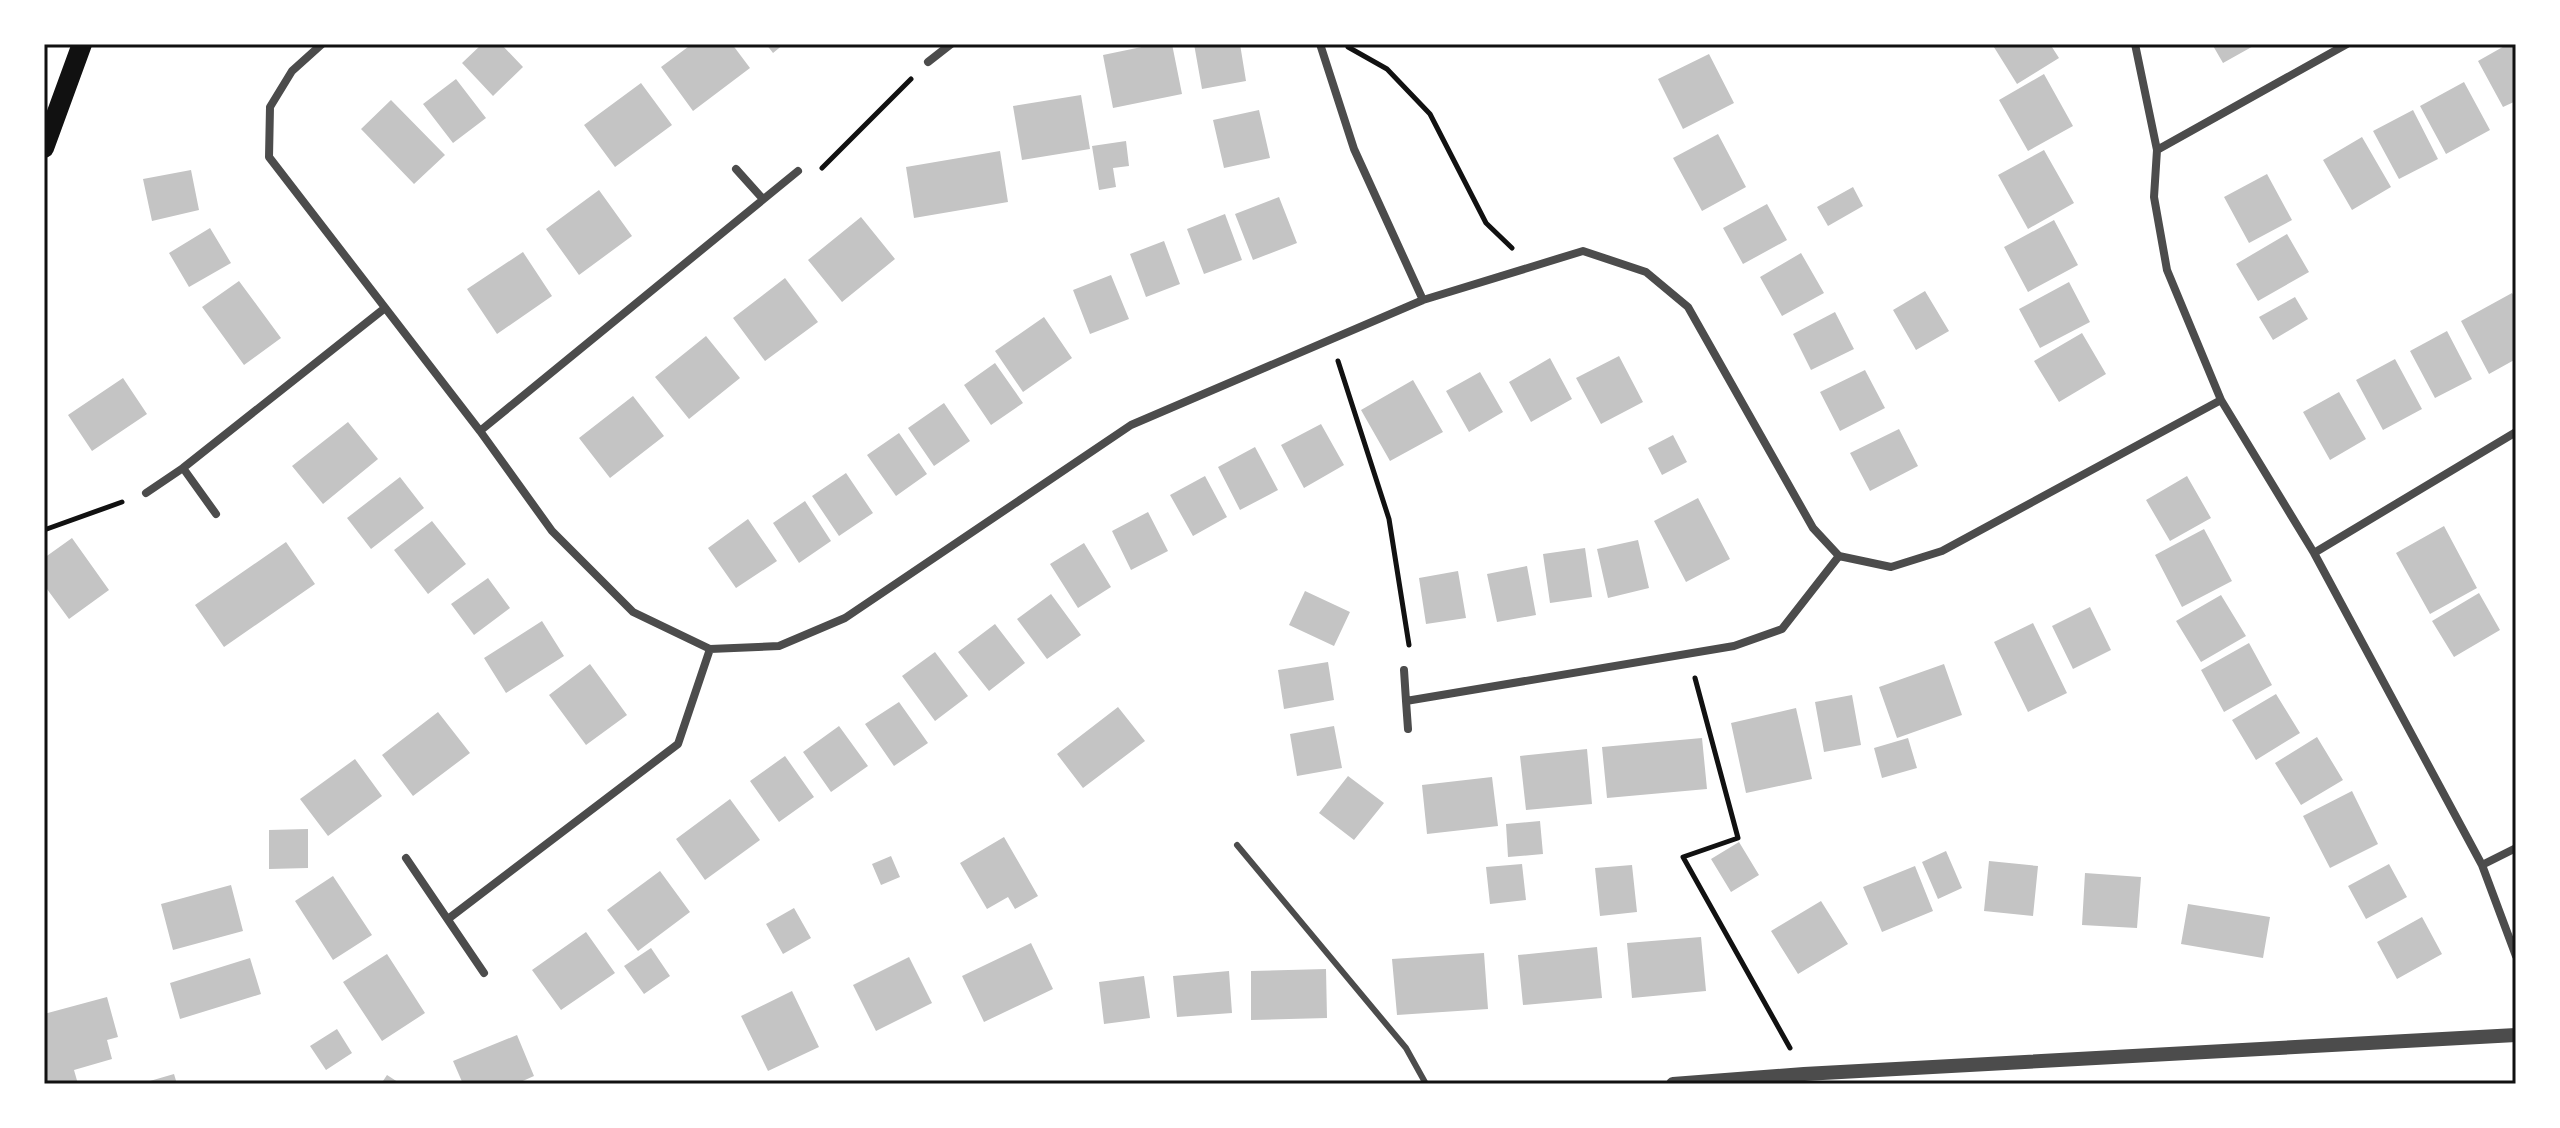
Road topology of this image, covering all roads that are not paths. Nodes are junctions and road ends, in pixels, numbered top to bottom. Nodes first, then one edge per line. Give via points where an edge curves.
1 (82, 44) edge
2 (322, 44) edge
3 (951, 44) edge
4 (1320, 44) edge
5 (2135, 44) edge
6 (2347, 44) edge
7 (928, 62) road end
8 (44, 148) edge
9 (2157, 150) junction
10 (736, 169) dead end
11 (798, 171) road end
12 (763, 199) junction
13 (1423, 300) junction
14 (385, 308) junction
15 (2221, 400) junction
16 (480, 431) junction
17 (2516, 432) edge
18 (183, 468) junction
19 (146, 493) road end
20 (216, 514) dead end
21 (2314, 553) junction
22 (1839, 556) junction
23 (710, 649) junction
24 (1404, 670) road end
25 (1406, 701) junction
26 (1408, 729) dead end
27 (1237, 845) dead end
28 (2516, 848) edge
29 (406, 858) dead end
30 (2482, 865) junction
31 (448, 919) junction
32 (2516, 956) edge
33 (484, 973) dead end
34 (2516, 1035) edge
35 (1805, 1079) edge
36 (1426, 1084) edge
37 (1673, 1084) edge

1 - 8 main road
2 - 14 street via 292,71 270,107 269,157
3 - 7 street
4 - 13 street via 1354,149
5 - 9 street
6 - 9 street
9 - 15 street via 2154,197 2167,270
10 - 12 street
11 - 12 street
12 - 16 street
13 - 22 street via 1583,251 1646,272 1688,307 1813,528
13 - 23 street via 1131,425 845,618 779,646
14 - 16 street
14 - 18 street
15 - 21 street
15 - 22 street via 1942,551 1891,567
16 - 23 street via 552,531 633,612
17 - 21 street
18 - 19 street
18 - 20 street
21 - 30 street
22 - 25 street via 1782,629 1734,646
23 - 31 street via 678,744
24 - 25 street
25 - 26 street
27 - 36 lane via 1406,1048
28 - 30 street
29 - 31 street
30 - 32 street
31 - 33 street
34 - 35 street
35 - 37 street

